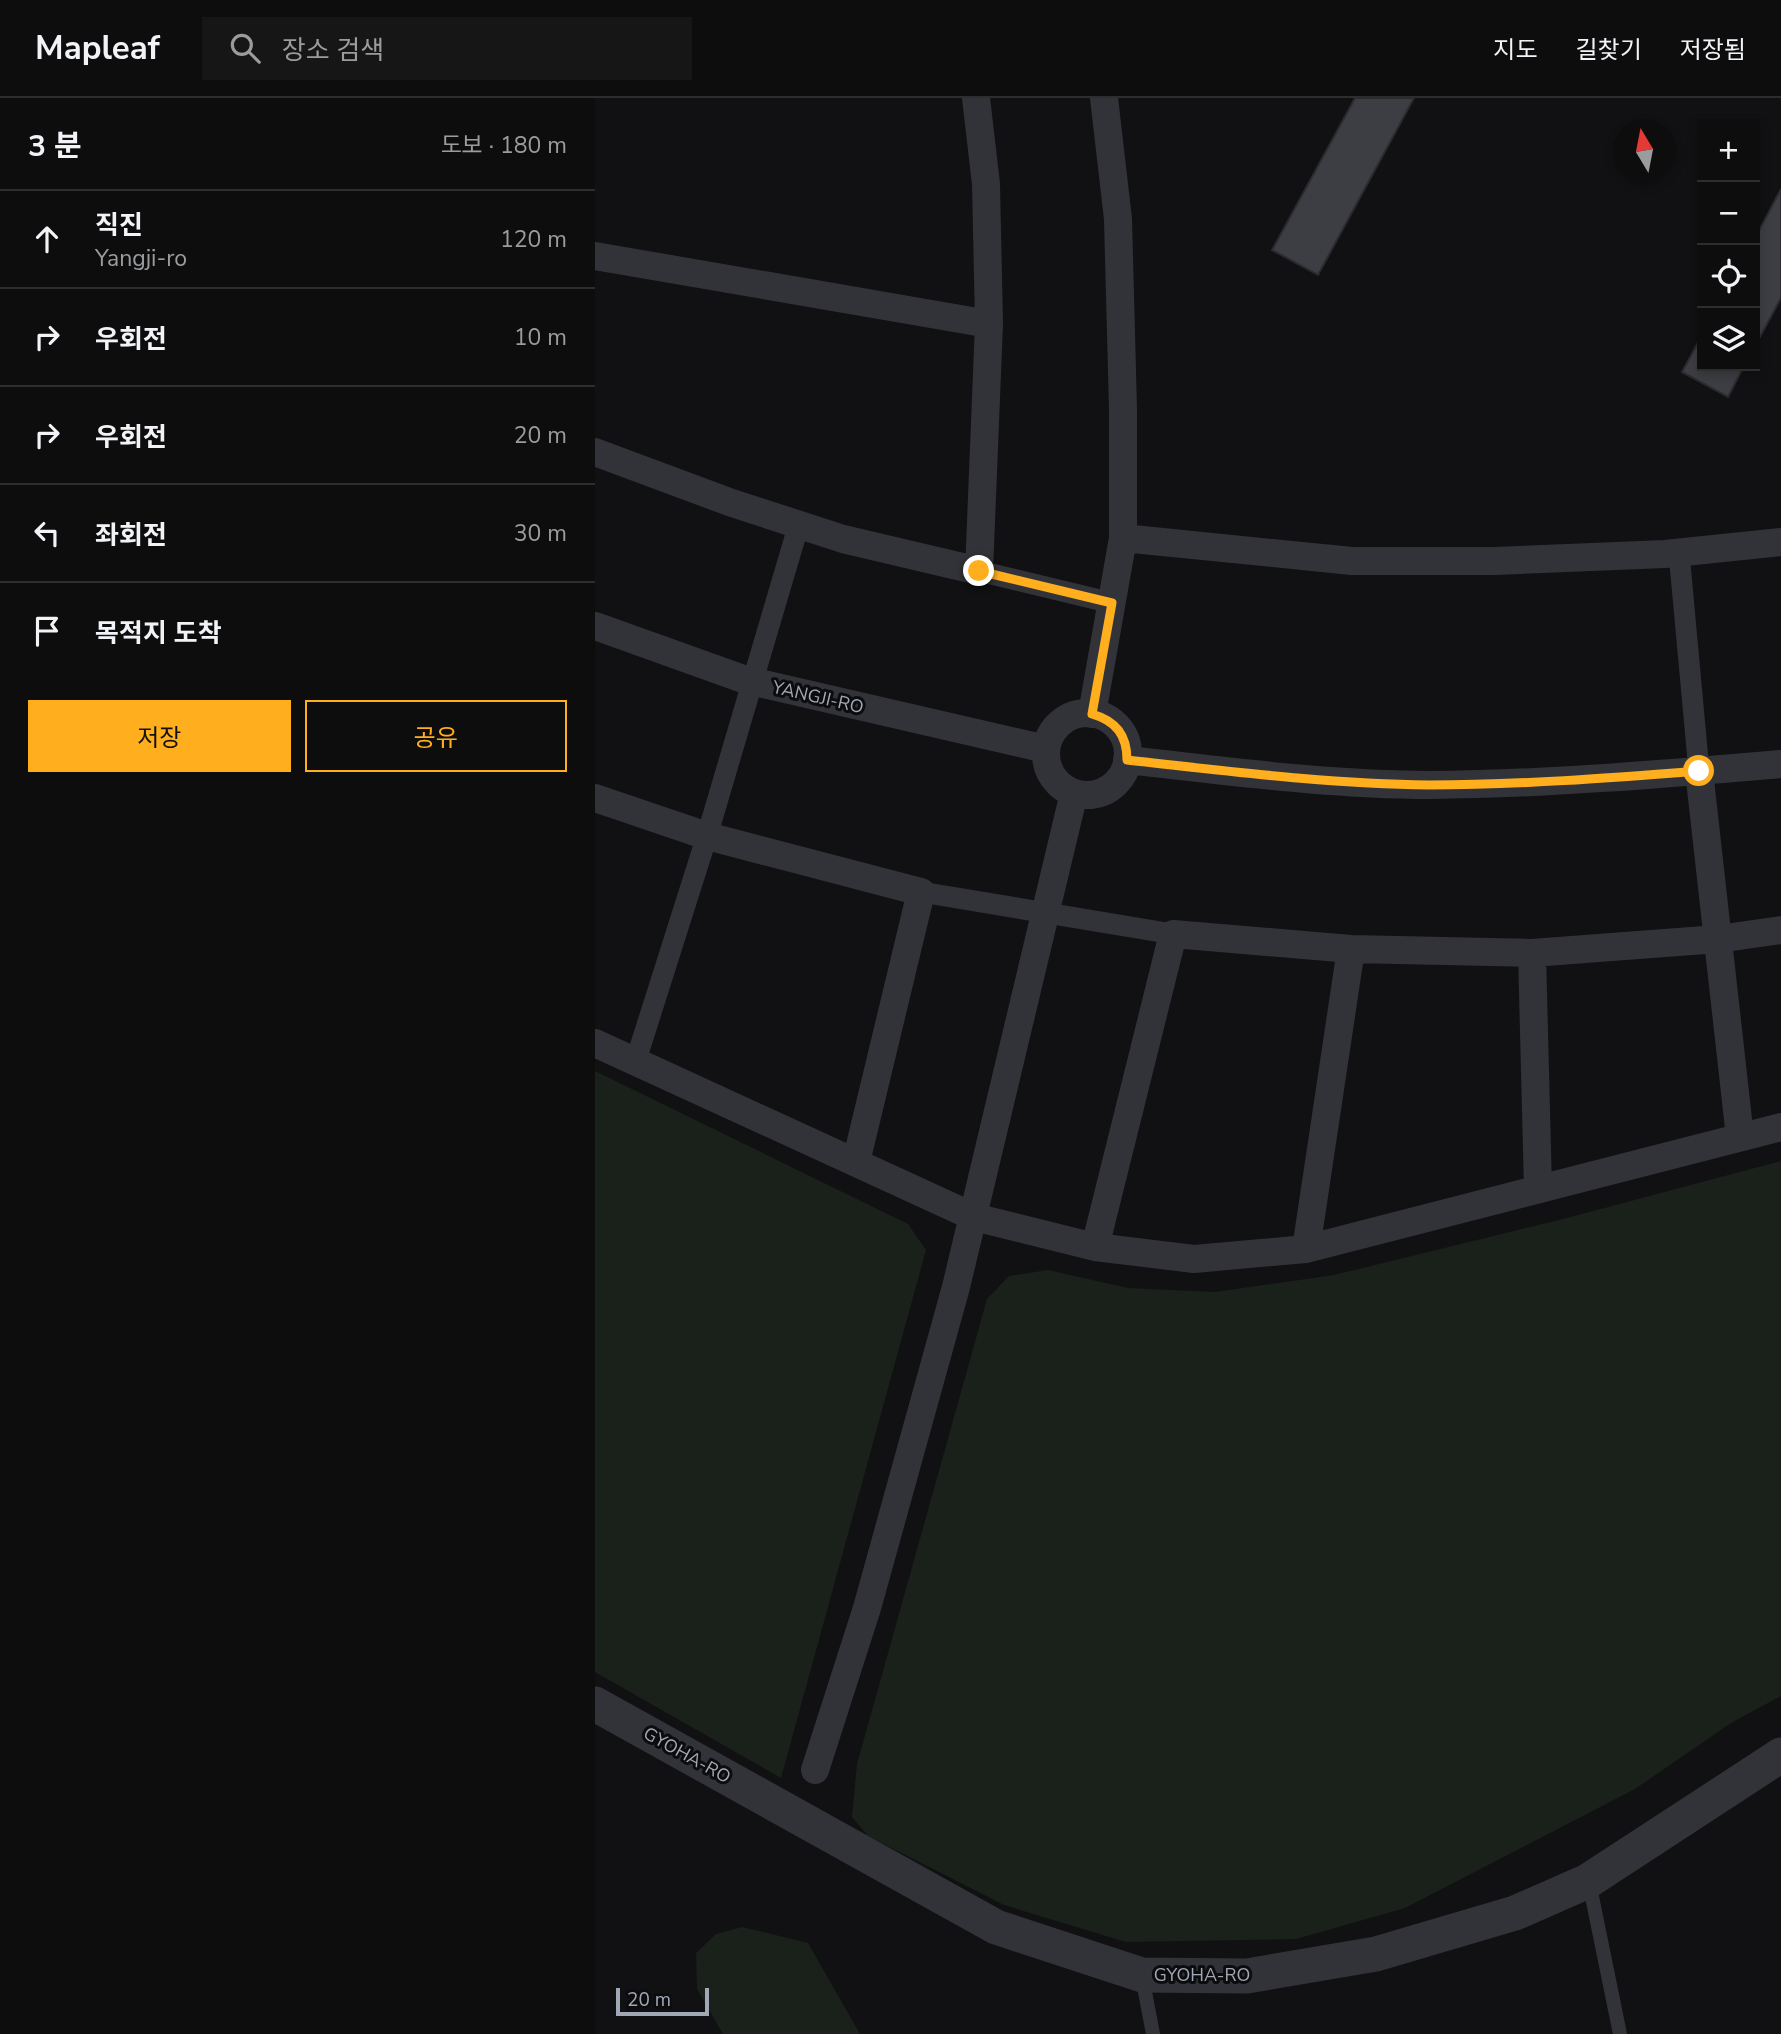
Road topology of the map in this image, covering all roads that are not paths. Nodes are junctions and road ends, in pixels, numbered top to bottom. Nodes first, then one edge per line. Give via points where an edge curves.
1 (976, 98) edge
2 (1104, 98) edge
3 (595, 256) edge
4 (989, 324) junction
5 (595, 452) edge
6 (799, 524) junction
7 (1123, 538) junction
8 (1781, 542) edge
9 (1679, 553) junction
10 (979, 571) junction
11 (1112, 603) junction
12 (595, 626) edge
13 (752, 681) junction
14 (1092, 714) junction
15 (1046, 749) junction
16 (1127, 760) junction
17 (1781, 764) edge
18 (1699, 771) junction
19 (1074, 793) junction
20 (595, 798) edge
21 (707, 836) junction
22 (921, 892) junction
23 (1047, 913) junction
24 (1781, 930) edge
25 (1173, 934) junction
26 (1718, 939) junction
27 (1351, 949) junction
28 (1532, 953) junction
29 (595, 1043) edge
30 (635, 1063) junction
31 (1781, 1127) edge
32 (1740, 1137) junction
33 (856, 1162) junction
34 (1538, 1189) junction
35 (974, 1217) junction
36 (1095, 1247) junction
37 (1306, 1249) junction
38 (595, 1704) edge
39 (1781, 1755) edge
40 (815, 1770) dead end
41 (1588, 1881) junction
42 (1142, 1975) junction
43 (1153, 2034) edge
44 (1620, 2034) edge

1 - 4 street via 986,184
2 - 7 street via 1118,219
3 - 4 street
4 - 10 street
5 - 6 street
6 - 10 street
6 - 13 street
7 - 9 street via 1352,561
7 - 11 street
8 - 9 street
9 - 18 street
10 - 11 street
11 - 14 street
12 - 13 street, YANGJI-RO
13 - 15 street, YANGJI-RO
13 - 21 street
14 - 15 street via 1067,718 1057,726
14 - 16 street via 1105,718 1123,735
15 - 19 street via 1052,776
16 - 18 street via 1298,779 1428,785 1574,781
16 - 19 street via 1114,785 1088,795
17 - 18 street
18 - 26 street
19 - 23 street
20 - 21 street
21 - 22 street
21 - 30 street
22 - 23 street
22 - 33 street
23 - 25 street
23 - 35 street
24 - 26 street
25 - 27 street
25 - 36 street
26 - 28 street
26 - 32 street
27 - 28 street
27 - 37 street
28 - 34 street
29 - 30 street
30 - 33 street
31 - 32 street
32 - 34 street
33 - 35 street
34 - 37 street
35 - 36 street
35 - 40 street via 867,1608
36 - 37 street via 1194,1259
38 - 42 street, GYOHA-RO via 996,1927
39 - 41 street, GYOHA-RO
41 - 42 street, GYOHA-RO via 1515,1913 1376,1954 1247,1976
41 - 44 lane
42 - 43 lane

